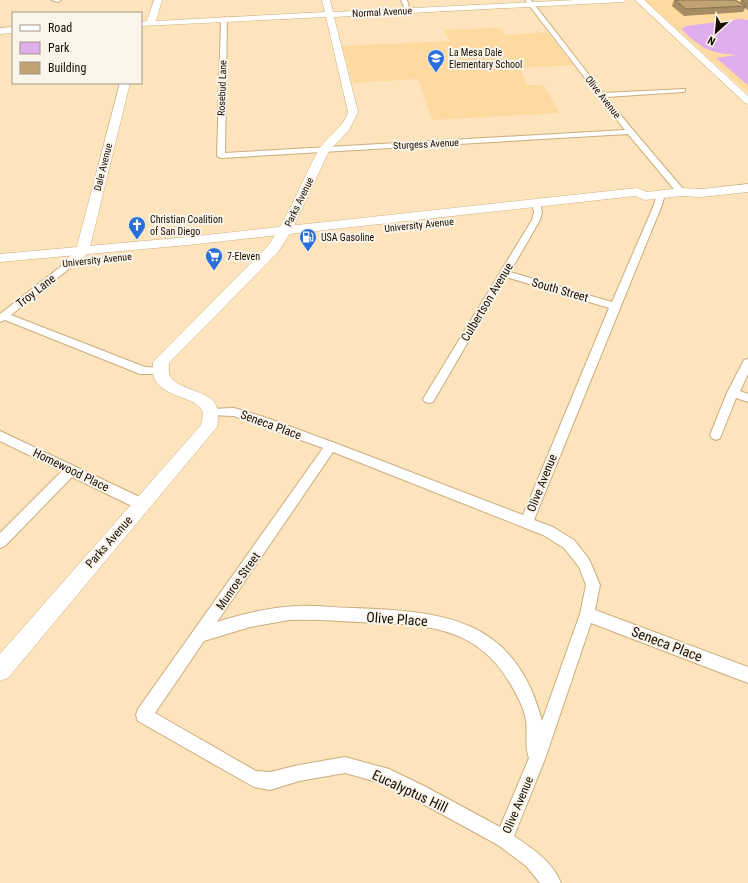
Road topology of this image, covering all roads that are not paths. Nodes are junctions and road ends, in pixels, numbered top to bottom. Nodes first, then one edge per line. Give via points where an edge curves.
1 (54, 0) edge
2 (58, 0) edge
3 (158, 0) edge
4 (326, 0) edge
5 (404, 0) edge
6 (623, 0) edge
7 (638, 0) edge
8 (530, 2) edge
9 (408, 10) junction
10 (328, 14) junction
11 (224, 19) junction
12 (145, 25) edge
13 (12, 30) edge
14 (0, 31) edge
15 (125, 84) edge
16 (683, 90) dead end
17 (601, 95) junction
18 (748, 101) edge
19 (630, 132) junction
20 (324, 150) junction
21 (221, 156) joint
22 (748, 178) edge
23 (748, 188) edge
24 (681, 192) junction
25 (661, 194) junction
26 (537, 207) junction
27 (282, 236) junction
28 (82, 251) junction
29 (0, 258) edge
30 (72, 262) junction
31 (0, 269) edge
32 (505, 274) junction
33 (615, 306) junction
34 (2, 318) edge
35 (748, 363) edge
36 (159, 371) junction
37 (732, 393) junction
38 (748, 398) edge
39 (429, 399) dead end
40 (212, 412) junction
41 (716, 435) dead end
42 (0, 436) edge
43 (331, 446) junction
44 (71, 470) junction
45 (141, 504) junction
46 (526, 523) junction
47 (0, 542) edge
48 (587, 614) junction
49 (199, 636) junction
50 (0, 670) edge
51 (748, 675) edge
52 (144, 715) joint
53 (537, 759) junction
54 (504, 839) junction
55 (552, 883) edge

1 - 2 street
3 - 12 street
4 - 10 street, Parks Avenue
5 - 9 street
6 - 8 street, Normal Avenue
7 - 18 street
8 - 9 street, Normal Avenue
8 - 17 street, Olive Avenue
9 - 10 street, Normal Avenue
10 - 11 street, Normal Avenue
10 - 20 street, Parks Avenue via 353,112 348,126
11 - 12 street, Normal Avenue
11 - 21 street, Rosebud Lane
13 - 14 street
15 - 28 street, Dale Avenue
16 - 17 street
17 - 19 street, Olive Avenue
19 - 20 street, Sturgess Avenue
19 - 24 street, Olive Avenue
20 - 21 street, Sturgess Avenue
20 - 27 street, Parks Avenue
22 - 24 main road, University Avenue via 691,186
23 - 24 main road, University Avenue via 702,193
24 - 25 main road, University Avenue
25 - 26 main road, University Avenue via 645,196 642,200
25 - 33 street, Olive Avenue
26 - 27 main road, University Avenue
26 - 32 street, Culbertson Avenue via 536,220
27 - 28 main road, University Avenue
27 - 30 main road, University Avenue
27 - 36 street, Parks Avenue via 274,249 161,362
28 - 29 main road, University Avenue
28 - 30 street
30 - 31 main road, University Avenue
30 - 34 street, Troy Lane
32 - 33 street, South Street
32 - 39 street, Culbertson Avenue
33 - 46 street, Olive Avenue
34 - 36 street via 144,371
35 - 37 street
36 - 40 street via 165,382 205,402
37 - 38 street
37 - 41 street
40 - 43 street, Seneca Place via 234,412
40 - 45 street, Parks Avenue via 209,427
42 - 44 street, Homewood Place
43 - 46 street, Seneca Place
43 - 49 street, Munroe Street
44 - 45 street, Homewood Place
44 - 47 street
45 - 50 street, Parks Avenue
46 - 48 street, Olive Avenue via 548,531 569,544 584,563 593,585
48 - 51 street, Seneca Place
48 - 53 street, Olive Avenue
49 - 52 street, Munroe Street
49 - 53 street, Olive Place via 229,624 282,614 416,618 461,630 490,646 511,670 530,705 534,720
52 - 54 street, Eucalyptus Hill via 254,779 270,781 345,765 383,775
53 - 54 street, Olive Avenue
54 - 55 street, Eucalyptus Hill via 532,860

